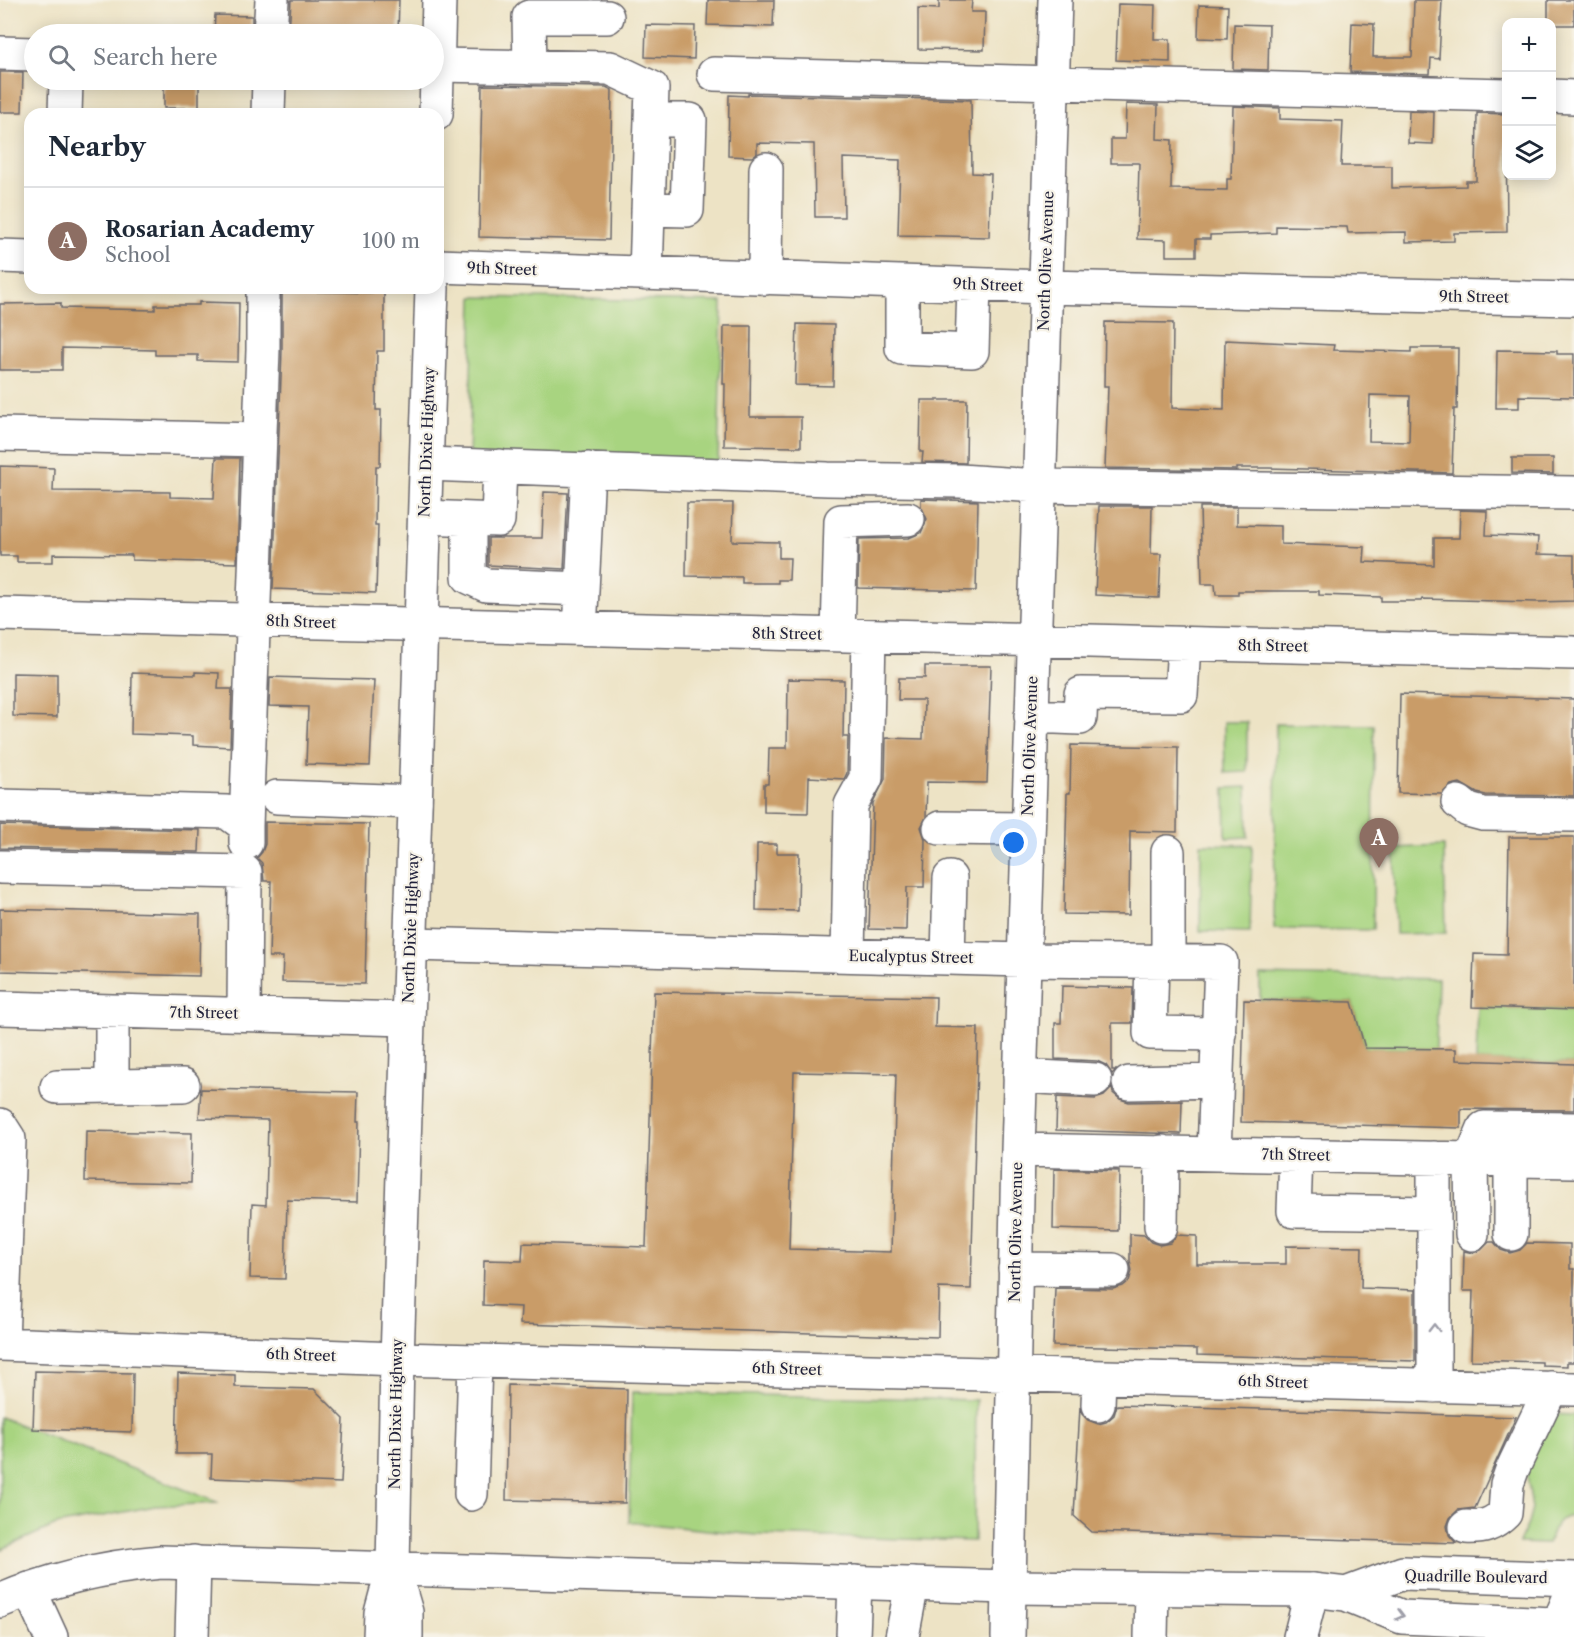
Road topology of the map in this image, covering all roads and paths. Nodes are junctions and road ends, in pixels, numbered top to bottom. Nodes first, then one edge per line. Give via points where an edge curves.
1 (272, 0) edge
2 (439, 0) edge
3 (1055, 0) edge
4 (607, 16) dead end
5 (271, 24) edge
6 (438, 24) edge
7 (0, 53) edge
8 (24, 54) edge
9 (444, 65) edge
10 (530, 67) junction
11 (714, 74) dead end
12 (1052, 84) junction
13 (66, 90) edge
14 (269, 90) edge
15 (436, 90) edge
16 (1502, 95) edge
17 (1556, 96) edge
18 (1574, 97) edge
19 (65, 108) edge
20 (268, 108) edge
21 (436, 108) edge
22 (766, 169) dead end
23 (0, 256) edge
24 (24, 257) edge
25 (444, 266) edge
26 (646, 274) junction
27 (765, 278) junction
28 (902, 283) junction
29 (974, 285) junction
30 (1045, 287) junction
31 (263, 294) edge
32 (432, 294) edge
33 (1574, 299) edge
34 (0, 434) edge
35 (259, 441) junction
36 (427, 464) junction
37 (500, 466) junction
38 (588, 469) junction
39 (1038, 486) junction
40 (1574, 493) edge
41 (425, 516) junction
42 (469, 519) junction
43 (908, 519) dead end
44 (525, 587) junction
45 (582, 589) junction
46 (0, 614) edge
47 (254, 621) junction
48 (422, 625) junction
49 (525, 628) junction
50 (581, 629) junction
51 (854, 636) junction
52 (1033, 640) junction
53 (1184, 644) junction
54 (1574, 654) edge
55 (1030, 716) junction
56 (277, 797) dead end
57 (416, 802) junction
58 (1458, 802) dead end
59 (0, 806) edge
60 (1574, 815) edge
61 (246, 826) junction
62 (940, 828) dead end
63 (1028, 829) junction
64 (1168, 852) dead end
65 (0, 867) edge
66 (245, 873) junction
67 (951, 878) dead end
68 (411, 944) junction
69 (849, 955) junction
70 (948, 958) junction
71 (1024, 960) junction
72 (1160, 962) junction
73 (0, 1008) edge
74 (112, 1011) junction
75 (244, 1014) junction
76 (408, 1019) junction
77 (1219, 1034) junction
78 (1020, 1076) junction
79 (1095, 1080) dead end
80 (1217, 1081) junction
81 (1129, 1083) dead end
82 (183, 1085) dead end
83 (112, 1086) junction
84 (57, 1087) dead end
85 (0, 1125) edge
86 (1574, 1130) edge
87 (1018, 1150) junction
88 (1162, 1152) junction
89 (1214, 1153) junction
90 (1296, 1155) junction
91 (1434, 1158) junction
92 (1471, 1159) junction
93 (1511, 1160) junction
94 (1574, 1161) edge
95 (1434, 1213) junction
96 (1161, 1226) dead end
97 (1472, 1234) dead end
98 (1511, 1234) dead end
99 (1015, 1269) junction
100 (1113, 1270) dead end
101 (1, 1344) edge
102 (397, 1359) junction
103 (475, 1361) junction
104 (1013, 1375) junction
105 (1434, 1386) junction
106 (1562, 1389) edge
107 (471, 1494) dead end
108 (1466, 1527) dead end
109 (194, 1563) junction
110 (393, 1568) junction
111 (1574, 1579) edge
112 (855, 1582) junction
113 (912, 1584) junction
114 (1009, 1587) junction
115 (1574, 1587) edge
116 (1152, 1589) junction
117 (1311, 1590) junction
118 (1346, 1594) junction
119 (14, 1595) edge
120 (1562, 1629) edge
121 (51, 1637) edge
122 (192, 1637) edge
123 (380, 1637) edge
124 (406, 1637) edge
125 (853, 1637) edge
126 (902, 1637) edge
127 (1008, 1637) edge
128 (1151, 1637) edge
129 (1300, 1637) edge

1 - 5 street
2 - 6 street
3 - 12 street, North Olive Avenue
4 - 10 street via 529,16
7 - 8 street
9 - 10 street
10 - 26 street via 610,68 652,88 651,120 690,120 687,210 648,209
11 - 12 street
12 - 16 street
12 - 30 street, North Olive Avenue
13 - 19 street
14 - 20 street
15 - 21 street
17 - 18 street
22 - 27 street
23 - 24 street
25 - 26 street, 9th Street
26 - 27 street, 9th Street
27 - 28 street, 9th Street
28 - 29 street, 9th Street
28 - 29 street via 902,348 972,351
29 - 30 street, 9th Street
30 - 33 street, 9th Street
30 - 39 street, North Olive Avenue
31 - 35 street
32 - 36 street, North Dixie Highway
34 - 35 street
35 - 47 street
36 - 37 street
36 - 41 street, North Dixie Highway
37 - 38 street
37 - 42 street via 498,520
38 - 39 street
38 - 45 street
39 - 40 street
39 - 52 street, North Olive Avenue
41 - 42 street
41 - 48 street, North Dixie Highway
42 - 44 street via 469,577 486,585
43 - 51 street via 841,521
44 - 45 street
44 - 49 street
45 - 50 street
46 - 47 street, 8th Street
47 - 48 street, 8th Street
47 - 61 street
48 - 49 street, 8th Street
48 - 57 street, North Dixie Highway
49 - 50 street, 8th Street
50 - 51 street, 8th Street
51 - 52 street, 8th Street
51 - 69 street via 866,778 851,805
52 - 53 street, 8th Street
52 - 55 street, North Olive Avenue
53 - 54 street, 8th Street
53 - 55 street via 1181,695 1081,694 1080,717
55 - 63 street, North Olive Avenue
56 - 57 street
57 - 68 street, North Dixie Highway
58 - 60 street via 1483,814
59 - 61 street via 227,812
61 - 66 street
62 - 63 street
63 - 71 street, North Olive Avenue
64 - 72 street
65 - 66 street
66 - 75 street
67 - 70 street
68 - 69 street, Eucalyptus Street
68 - 76 street, North Dixie Highway
69 - 70 street, Eucalyptus Street
70 - 71 street, Eucalyptus Street
71 - 72 street, Eucalyptus Street
71 - 78 street, North Olive Avenue
72 - 77 street, Eucalyptus Street via 1221,962
72 - 77 street via 1150,1032
73 - 74 street, 7th Street
74 - 75 street, 7th Street
74 - 83 street
75 - 76 street, 7th Street
76 - 102 street, North Dixie Highway
77 - 80 street, Eucalyptus Street
78 - 79 street
78 - 87 street, North Olive Avenue
80 - 81 street
80 - 89 street, Eucalyptus Street
82 - 83 street
83 - 84 street
85 - 101 street via 9,1138
86 - 92 street via 1484,1128
87 - 88 street, 7th Street
87 - 99 street, North Olive Avenue
88 - 89 street, 7th Street
88 - 96 street
89 - 90 street, 7th Street
90 - 91 street, 7th Street
90 - 95 street via 1294,1211
91 - 92 street, 7th Street
91 - 95 street
92 - 93 street, 7th Street
92 - 97 street
93 - 94 street, 7th Street
93 - 98 street
105 -> 95 street
99 - 100 street
99 - 104 street, North Olive Avenue
101 - 102 street, 6th Street
102 - 103 street, 6th Street
102 - 110 street, North Dixie Highway
103 - 104 street, 6th Street
103 - 107 street
104 - 105 street, 6th Street via 1098,1391
104 - 114 street, North Olive Avenue
105 - 106 street, 6th Street
106 - 108 street via 1512,1470 1504,1514 1495,1523
109 - 110 street
109 - 119 street via 117,1565
109 - 122 street
110 - 112 street
110 - 123 street, North Dixie Highway via 381,1613
110 - 124 street, North Dixie Highway via 406,1612
111 - 118 street, Quadrille Boulevard via 1403,1573
112 - 113 street
112 - 125 street
113 - 114 street
113 - 126 street
114 - 116 street
114 - 127 street, North Olive Avenue
115 - 120 street
116 - 117 street
116 - 128 street
117 - 118 street
117 - 129 street
118 -> 120 street via 1402,1617
119 - 121 street

